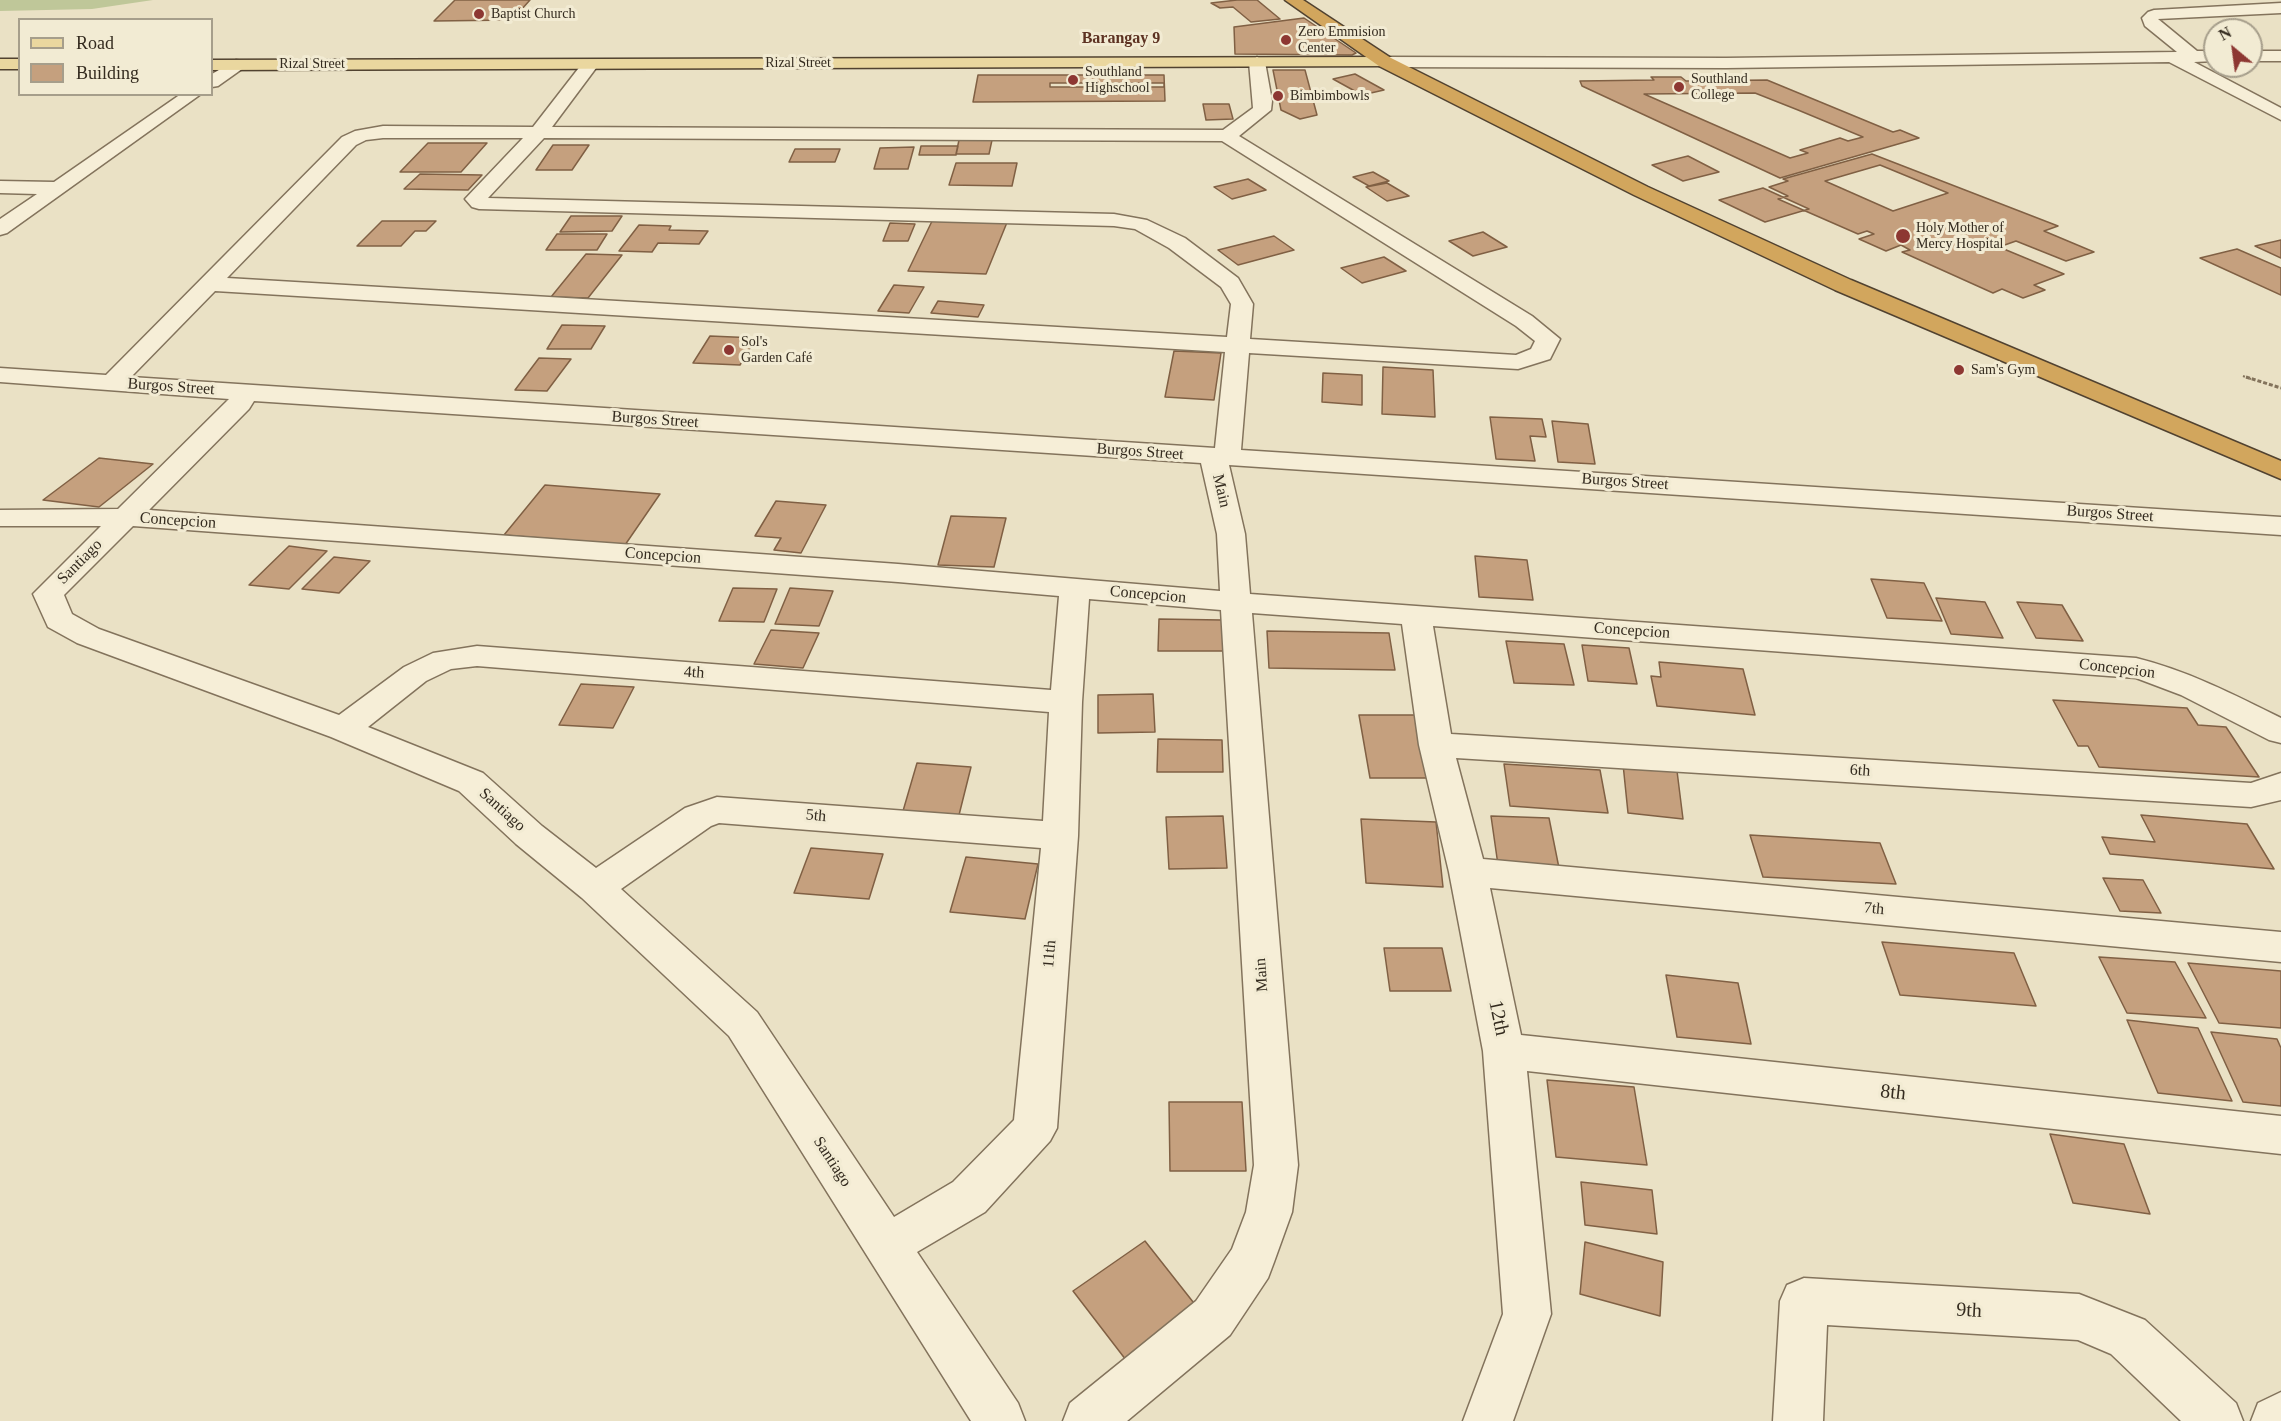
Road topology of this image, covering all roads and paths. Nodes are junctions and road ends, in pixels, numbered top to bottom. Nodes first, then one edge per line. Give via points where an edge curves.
1 (1293, 0) edge
2 (2281, 8) edge
3 (2263, 56) edge
4 (2281, 56) edge
5 (2172, 57) junction
6 (2194, 57) junction
7 (2203, 57) edge
8 (1257, 62) junction
9 (1385, 62) junction
10 (0, 64) edge
11 (18, 64) edge
12 (213, 64) edge
13 (591, 64) junction
14 (236, 65) junction
15 (213, 81) edge
16 (190, 96) edge
17 (2281, 115) edge
18 (537, 134) junction
19 (1227, 135) junction
20 (0, 187) edge
21 (60, 188) junction
22 (0, 229) edge
23 (210, 284) junction
24 (1238, 343) junction
25 (0, 375) edge
26 (2243, 376) dead end
27 (112, 383) junction
28 (2281, 388) edge
29 (245, 393) junction
30 (1220, 456) junction
31 (2281, 471) edge
32 (125, 517) junction
33 (0, 518) edge
34 (2281, 526) edge
35 (1075, 589) junction
36 (1235, 602) junction
37 (1416, 615) junction
38 (1066, 702) junction
39 (343, 729) junction
40 (2281, 732) edge
41 (1436, 745) junction
42 (2281, 785) edge
43 (1060, 836) junction
44 (1468, 872) junction
45 (595, 888) junction
46 (2281, 947) edge
47 (1504, 1051) junction
48 (2281, 1136) edge
49 (886, 1246) junction
50 (2281, 1417) edge
51 (1000, 1421) edge
52 (1088, 1421) edge
53 (1488, 1421) edge
54 (1798, 1421) edge
55 (2218, 1421) edge
56 (2276, 1421) edge

1 - 9 highway
2 - 6 street via 2150,18
3 - 4 street
5 - 6 street
5 - 9 street via 1726,63
5 - 17 street
6 - 7 street
8 - 9 main road, Rizal Street
8 - 13 main road, Rizal Street
8 - 19 street via 1262,110
9 - 31 highway via 1641,191 1843,285
10 - 11 main road
12 - 14 main road, Rizal Street
13 - 14 main road, Rizal Street
13 - 18 street
14 - 15 street
16 - 21 street
18 - 19 street
18 - 23 street via 362,135 349,141
18 - 24 street, Main via 475,199 492,204 1140,224 1177,243 1230,283 1242,304
19 - 24 street via 1548,339 1541,354 1518,362
20 - 21 street
21 - 22 street
23 - 24 street
23 - 27 street
24 - 30 street, Main
25 - 27 street, Burgos Street
26 - 28 path
27 - 29 street, Burgos Street
29 - 30 street, Burgos Street
29 - 32 street, Santiago via 240,404
30 - 34 street, Burgos Street
30 - 36 street, Main
32 - 33 street, Concepcion
32 - 35 street, Concepcion
32 - 39 street, Santiago via 48,594 59,620 88,636
35 - 36 street, Concepcion
35 - 38 street, 11th
36 - 37 street, Concepcion
36 - 52 street, Main via 1276,1165 1269,1212 1251,1262 1213,1318
37 - 40 street, Concepcion via 2136,668 2181,681
37 - 41 street, 12th
38 - 39 street, 4th via 477,656 444,660 415,674
38 - 43 street, 11th
39 - 45 street, Santiago via 471,782
41 - 42 street, 6th via 2251,795
41 - 44 street, 12th
43 - 45 street, 5th via 717,810 698,817
43 - 49 street, 11th via 1035,1128 969,1197
44 - 46 street, 7th
44 - 47 street, 12th
45 - 49 street, Santiago via 743,1024
47 - 48 street, 8th
47 - 53 street, 12th via 1527,1314
49 - 51 street, Santiago
50 - 56 street
54 - 55 street, 9th via 1804,1301 2079,1317 2128,1337

